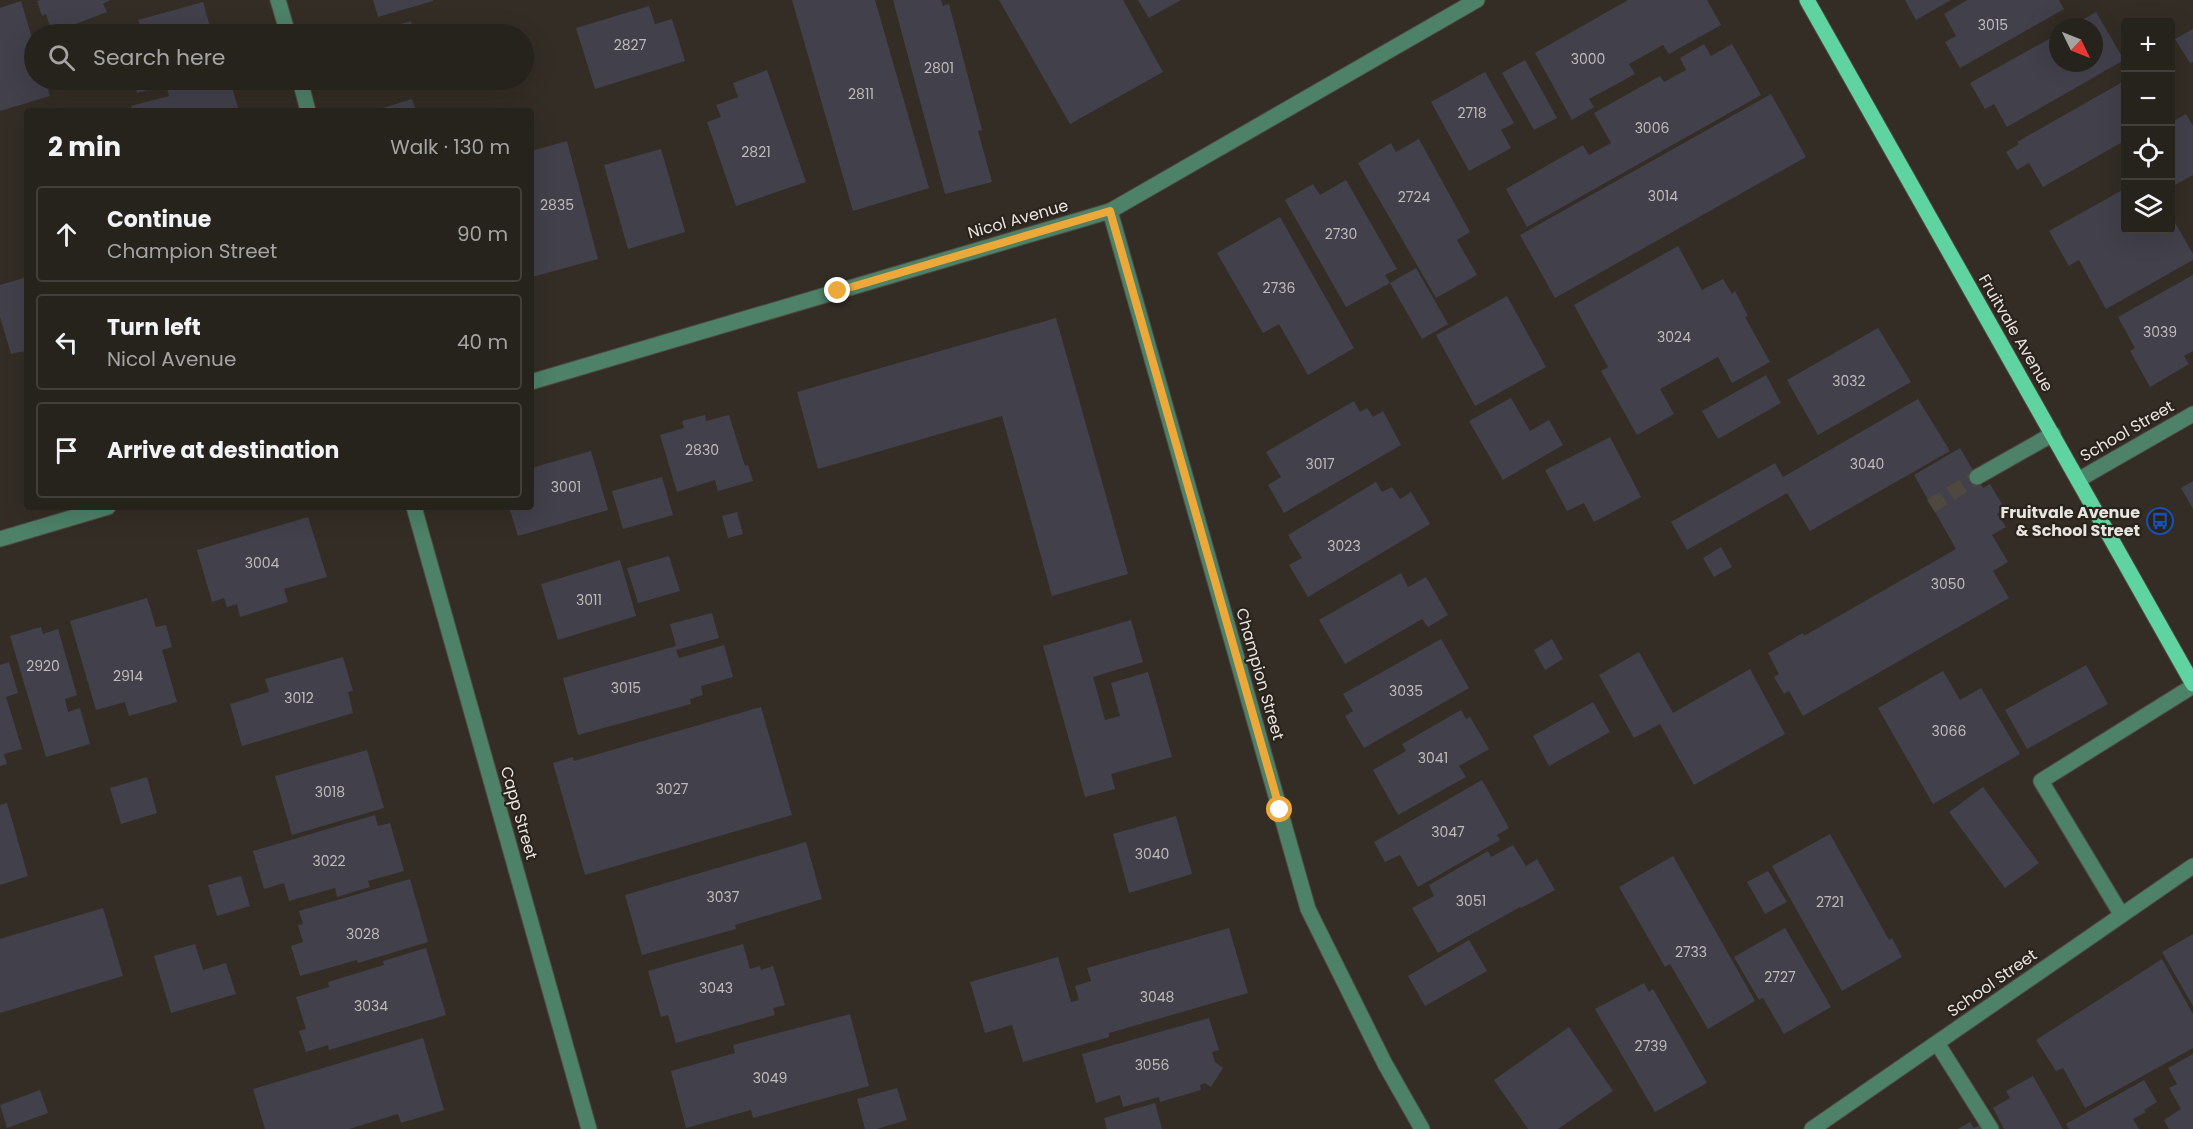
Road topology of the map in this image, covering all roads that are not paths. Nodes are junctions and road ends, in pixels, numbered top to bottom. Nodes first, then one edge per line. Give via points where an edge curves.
1 (278, 0) edge
2 (1477, 0) edge
3 (1807, 0) edge
4 (285, 24) edge
5 (303, 90) edge
6 (307, 108) edge
7 (1110, 211) junction
8 (534, 381) edge
9 (2193, 414) edge
10 (2053, 434) junction
11 (1977, 477) tunnel mouth
12 (2078, 480) junction
13 (98, 510) edge
14 (415, 510) edge
15 (0, 539) edge
16 (2193, 685) edge
17 (2193, 866) edge
18 (2121, 914) junction
19 (1937, 1043) junction
20 (589, 1129) edge
21 (1422, 1129) edge
22 (1812, 1129) edge
23 (1991, 1129) edge

1 - 4 street
2 - 7 street, Nicol Avenue
3 - 10 main road, Fruitvale Avenue
5 - 6 street
7 - 8 street, Nicol Avenue
7 - 21 street, Champion Street via 1308,909
9 - 12 street, School Street
10 - 11 street
10 - 12 main road, Fruitvale Avenue
12 - 16 main road, Fruitvale Avenue
13 - 15 street
14 - 20 street, Capp Street
16 - 18 street via 2040,781
17 - 18 street, School Street
18 - 19 street, School Street
19 - 22 street, School Street
19 - 23 street

